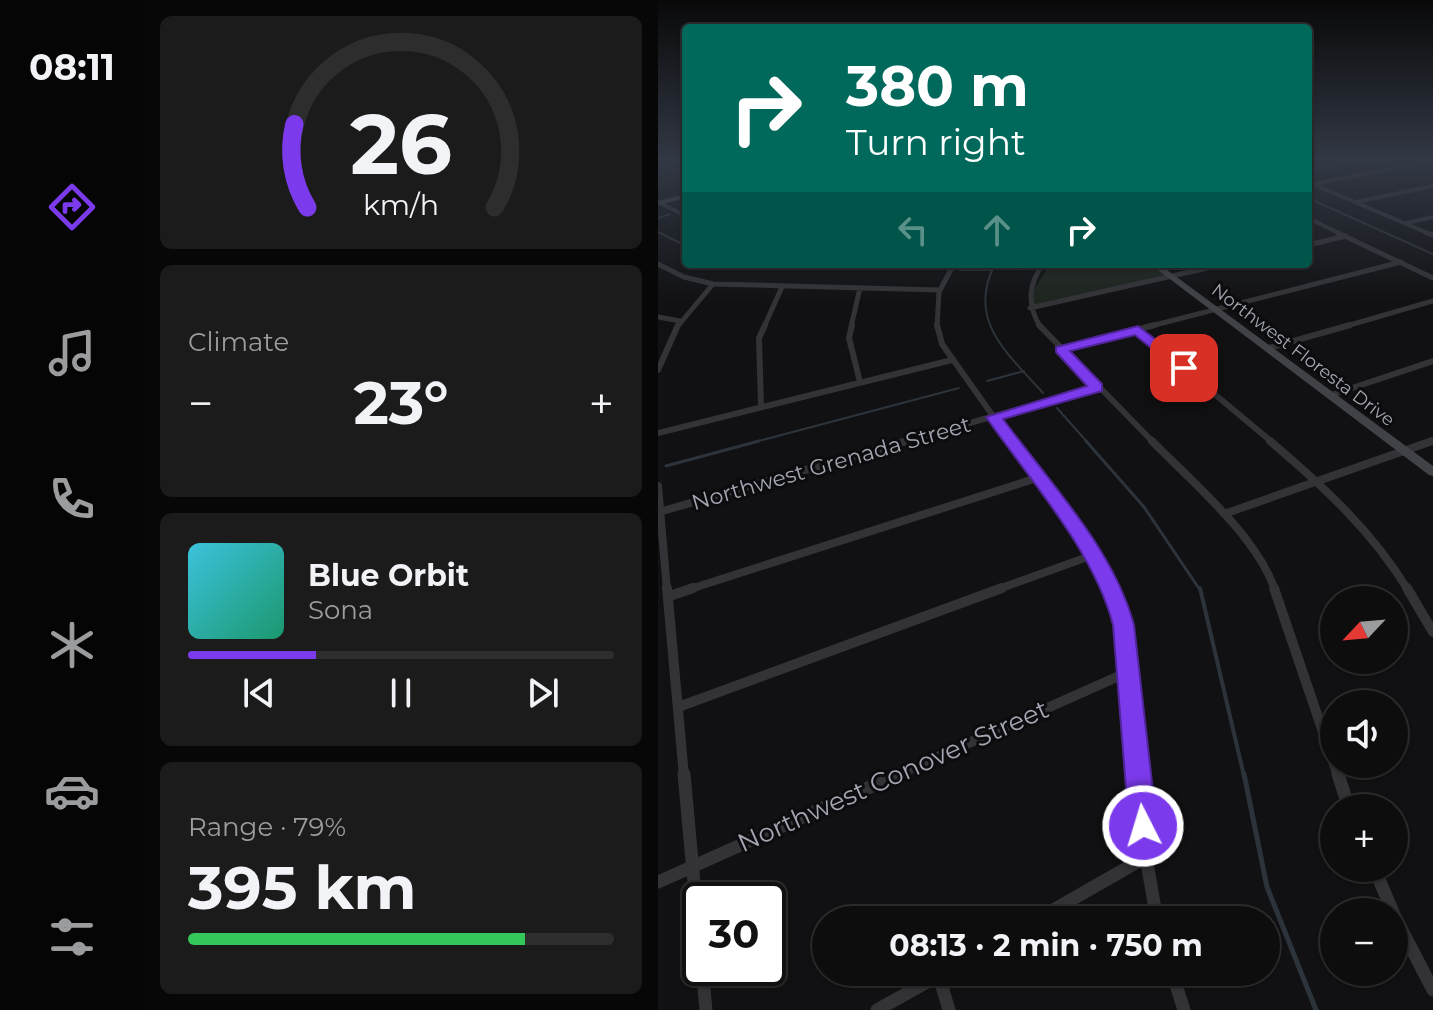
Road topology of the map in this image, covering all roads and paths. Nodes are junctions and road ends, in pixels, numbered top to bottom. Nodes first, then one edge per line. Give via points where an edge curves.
1 (1370, 208) edge
2 (1433, 217) edge
3 (1312, 220) edge
4 (1405, 224) junction
5 (1433, 235) edge
6 (1347, 236) junction
7 (1312, 244) edge
8 (1401, 262) junction
9 (658, 264) edge
10 (952, 268) edge
11 (1041, 268) edge
12 (1159, 268) edge
13 (1208, 268) edge
14 (1171, 277) junction
15 (1433, 278) edge
16 (713, 284) junction
17 (782, 287) junction
18 (860, 288) junction
19 (939, 290) junction
20 (1433, 301) edge
21 (1030, 308) junction
22 (1216, 310) junction
23 (658, 317) edge
24 (680, 321) junction
25 (1138, 330) junction
26 (1269, 348) junction
27 (1061, 349) junction
28 (952, 360) junction
29 (1433, 361) edge
30 (659, 366) edge
31 (860, 382) junction
32 (1097, 387) junction
33 (1331, 395) junction
34 (761, 406) junction
35 (993, 417) junction
36 (658, 433) edge
37 (1433, 441) edge
38 (1406, 451) junction
39 (1433, 472) edge
40 (1037, 478) junction
41 (1320, 483) junction
42 (658, 486) edge
43 (659, 511) edge
44 (1224, 514) junction
45 (1093, 555) junction
46 (670, 596) junction
47 (1433, 632) edge
48 (1128, 672) junction
49 (681, 706) junction
50 (1344, 794) edge
51 (1146, 857) junction
52 (692, 866) junction
53 (658, 882) edge
54 (694, 882) edge
55 (1060, 906) edge
56 (1155, 906) edge
57 (1408, 942) edge
58 (704, 986) edge
59 (920, 986) edge
60 (944, 986) edge
61 (1176, 986) edge
62 (1433, 990) edge
63 (706, 1010) edge
64 (877, 1010) edge
65 (949, 1010) edge
66 (1184, 1010) edge

1 - 4 street
2 - 4 street
3 - 6 street
4 - 5 street
6 - 7 street
6 - 8 street
8 - 15 street
8 - 22 street
9 - 16 street
10 - 19 street
11 - 21 street via 1028,294
12 - 14 street, Northwest Floresta Drive
13 - 14 street
14 - 21 street
14 - 22 street, Northwest Floresta Drive
16 - 17 street
16 - 24 street
17 - 18 street
17 - 34 street via 759,338
18 - 19 street
18 - 31 street via 849,338
19 - 28 street via 935,327
20 - 26 street
21 - 27 street via 1043,332
22 - 25 street
22 - 26 street, Northwest Floresta Drive
23 - 24 street
24 - 30 street
25 - 27 street
25 - 41 street
26 - 33 street, Northwest Floresta Drive
27 - 32 street
28 - 31 street
28 - 35 street
29 - 33 street
31 - 34 street
32 - 35 street, Northwest Grenada Street
32 - 44 street
33 - 38 street, Northwest Floresta Drive
34 - 36 street
35 - 40 street
35 - 43 street, Northwest Grenada Street
37 - 38 street
38 - 39 street, Northwest Floresta Drive
38 - 41 street
40 - 45 street
40 - 46 street
41 - 44 street
41 - 47 street via 1385,553
42 - 43 street
43 - 46 street
44 - 50 street via 1270,576
45 - 48 street via 1117,599
45 - 49 street
46 - 49 street
48 - 51 street
48 - 52 street, Northwest Conover Street
49 - 52 street
51 - 55 street
51 - 56 street
52 - 53 street, Northwest Conover Street
52 - 54 street
57 - 62 street
58 - 63 street
59 - 64 street
60 - 65 street
61 - 66 street

